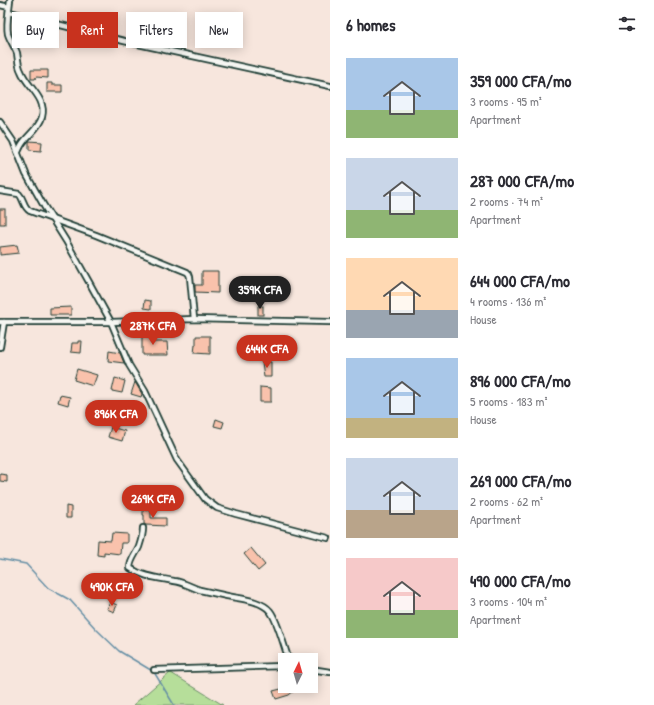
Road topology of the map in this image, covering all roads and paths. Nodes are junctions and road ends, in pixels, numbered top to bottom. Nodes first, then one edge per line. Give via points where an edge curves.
1 (10, 0) edge
2 (0, 5) edge
3 (9, 10) junction
4 (330, 86) edge
5 (0, 122) edge
6 (18, 152) junction
7 (0, 191) edge
8 (51, 218) junction
9 (194, 319) junction
10 (2, 322) edge
11 (110, 322) junction
12 (330, 322) edge
13 (0, 347) edge
14 (143, 528) dead end
15 (328, 538) dead end
16 (286, 653) edge
17 (278, 666) edge
18 (154, 670) dead end
19 (318, 670) edge
20 (330, 672) edge

1 - 3 street
2 - 3 street
3 - 4 street via 124,41
3 - 6 street via 7,27 20,69 38,97 43,111 38,127
5 - 6 street
6 - 8 street via 26,174
7 - 8 street via 19,194 27,209
8 - 9 street via 187,272 190,277
8 - 11 street
9 - 11 street
9 - 12 street
10 - 11 street
10 - 13 street
11 - 15 street via 178,460 205,498 217,508
14 - 16 street via 139,547 130,568 148,576 250,600 260,605 269,610 274,618
17 - 18 street
19 - 20 street

